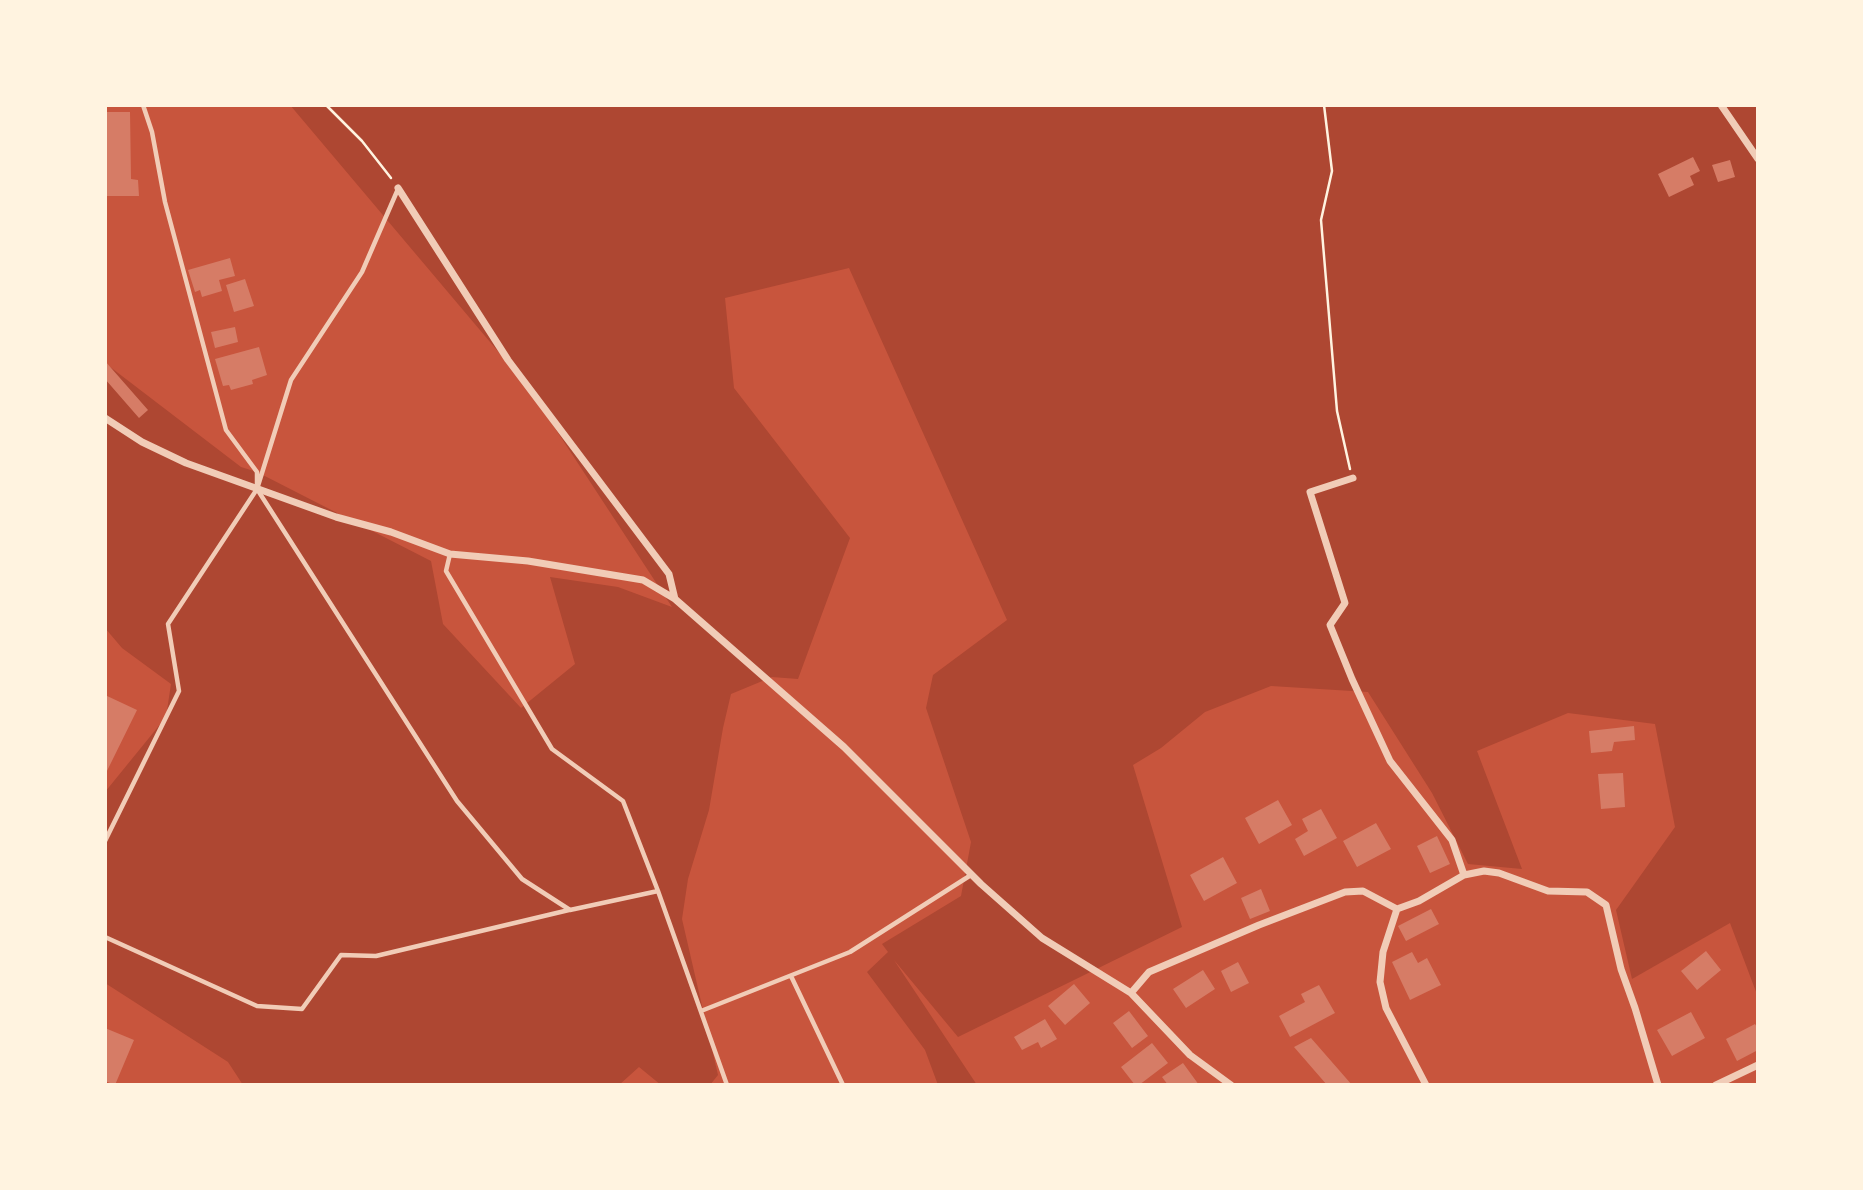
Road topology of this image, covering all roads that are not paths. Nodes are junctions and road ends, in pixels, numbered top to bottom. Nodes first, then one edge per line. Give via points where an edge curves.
1 (143, 105) edge
2 (1721, 105) edge
3 (1758, 159) edge
4 (398, 188) joint
5 (105, 418) edge
6 (1353, 478) road end
7 (257, 489) junction
8 (450, 554) junction
9 (675, 599) junction
10 (105, 841) edge
11 (972, 875) junction
12 (1464, 875) junction
13 (658, 891) junction
14 (1398, 909) junction
15 (570, 910) junction
16 (105, 937) edge
17 (791, 976) junction
18 (1131, 993) junction
19 (701, 1011) junction
20 (1757, 1069) edge
21 (727, 1085) edge
22 (843, 1085) edge
23 (1231, 1085) edge
24 (1426, 1085) edge
25 (1658, 1085) edge
26 (1716, 1085) edge

1 - 7 lane via 226,430 257,472
2 - 3 street
4 - 7 lane via 362,272 291,380
4 - 9 street via 508,360 669,573
5 - 7 street via 186,463
6 - 12 street via 1310,492 1345,603 1330,625 1390,761 1452,840
7 - 8 street
7 - 10 lane via 168,624 179,691
7 - 15 lane via 457,801 522,879
8 - 9 street via 643,580
8 - 13 lane via 446,571 552,749 623,801
9 - 11 street via 844,747
11 - 17 lane via 850,952
11 - 18 street via 1042,938
12 - 14 street
12 - 25 street via 1499,873 1548,891 1587,892 1606,905
13 - 15 lane
13 - 19 lane
14 - 18 street via 1363,891 1345,892 1149,972
14 - 24 street via 1383,952 1380,982 1386,1008
15 - 16 lane via 376,956 341,955 302,1009 257,1006
17 - 19 lane
17 - 22 lane
18 - 23 street via 1190,1055
19 - 21 lane
20 - 26 street

